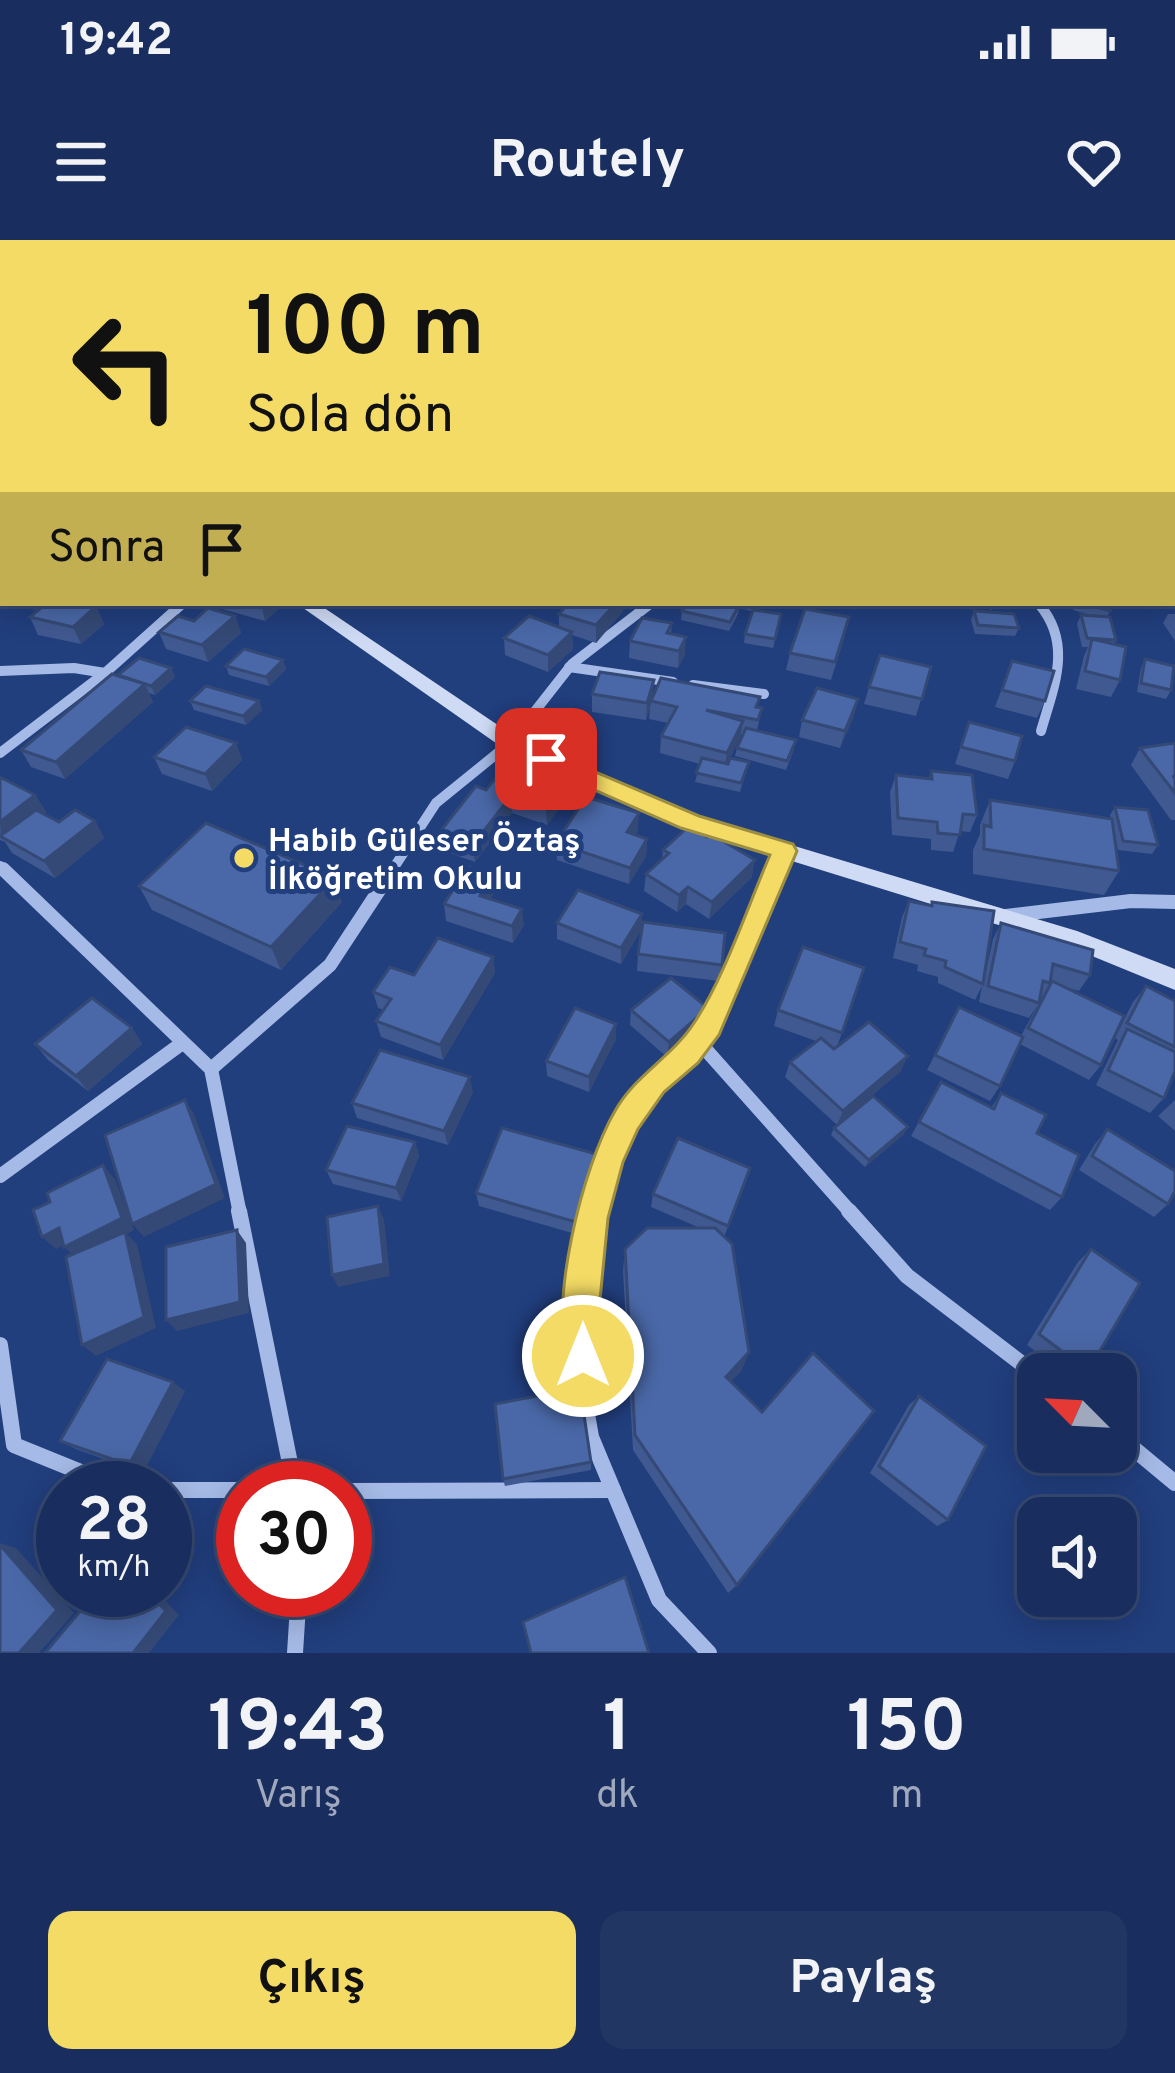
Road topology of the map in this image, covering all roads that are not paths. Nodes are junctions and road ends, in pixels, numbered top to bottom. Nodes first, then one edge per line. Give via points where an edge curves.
1 (180, 606) edge
2 (309, 606) edge
3 (629, 606) edge
4 (646, 606) edge
5 (1040, 606) edge
6 (639, 610) junction
7 (569, 667) junction
8 (0, 671) edge
9 (105, 673) junction
10 (764, 694) edge
11 (1041, 730) dead end
12 (510, 743) junction
13 (0, 753) edge
14 (784, 851) junction
15 (0, 866) edge
16 (1175, 902) edge
17 (999, 916) junction
18 (1175, 980) edge
19 (699, 1042) junction
20 (182, 1044) junction
21 (211, 1069) junction
22 (0, 1176) edge
23 (0, 1345) edge
24 (1017, 1360) edge
25 (1137, 1451) edge
26 (53, 1461) edge
27 (290, 1461) edge
28 (1175, 1483) edge
29 (613, 1490) junction
30 (372, 1491) edge
31 (297, 1617) edge
32 (295, 1653) edge
33 (709, 1653) edge

1 - 9 street
2 - 12 street
3 - 6 street
4 - 6 street
5 - 11 street via 1062,644
6 - 7 street
7 - 10 street
7 - 12 street
8 - 9 street
9 - 13 street
12 - 14 street via 690,822
12 - 21 street via 436,803 330,965
14 - 17 street
14 - 19 street
15 - 20 street
16 - 17 street
17 - 18 street
19 - 24 street via 907,1276
19 - 29 street via 626,1120 591,1218 580,1320 587,1427
20 - 21 street
20 - 22 street
21 - 27 street
23 - 26 street via 14,1445
25 - 28 street
29 - 30 street
29 - 33 street via 660,1601
31 - 32 street

